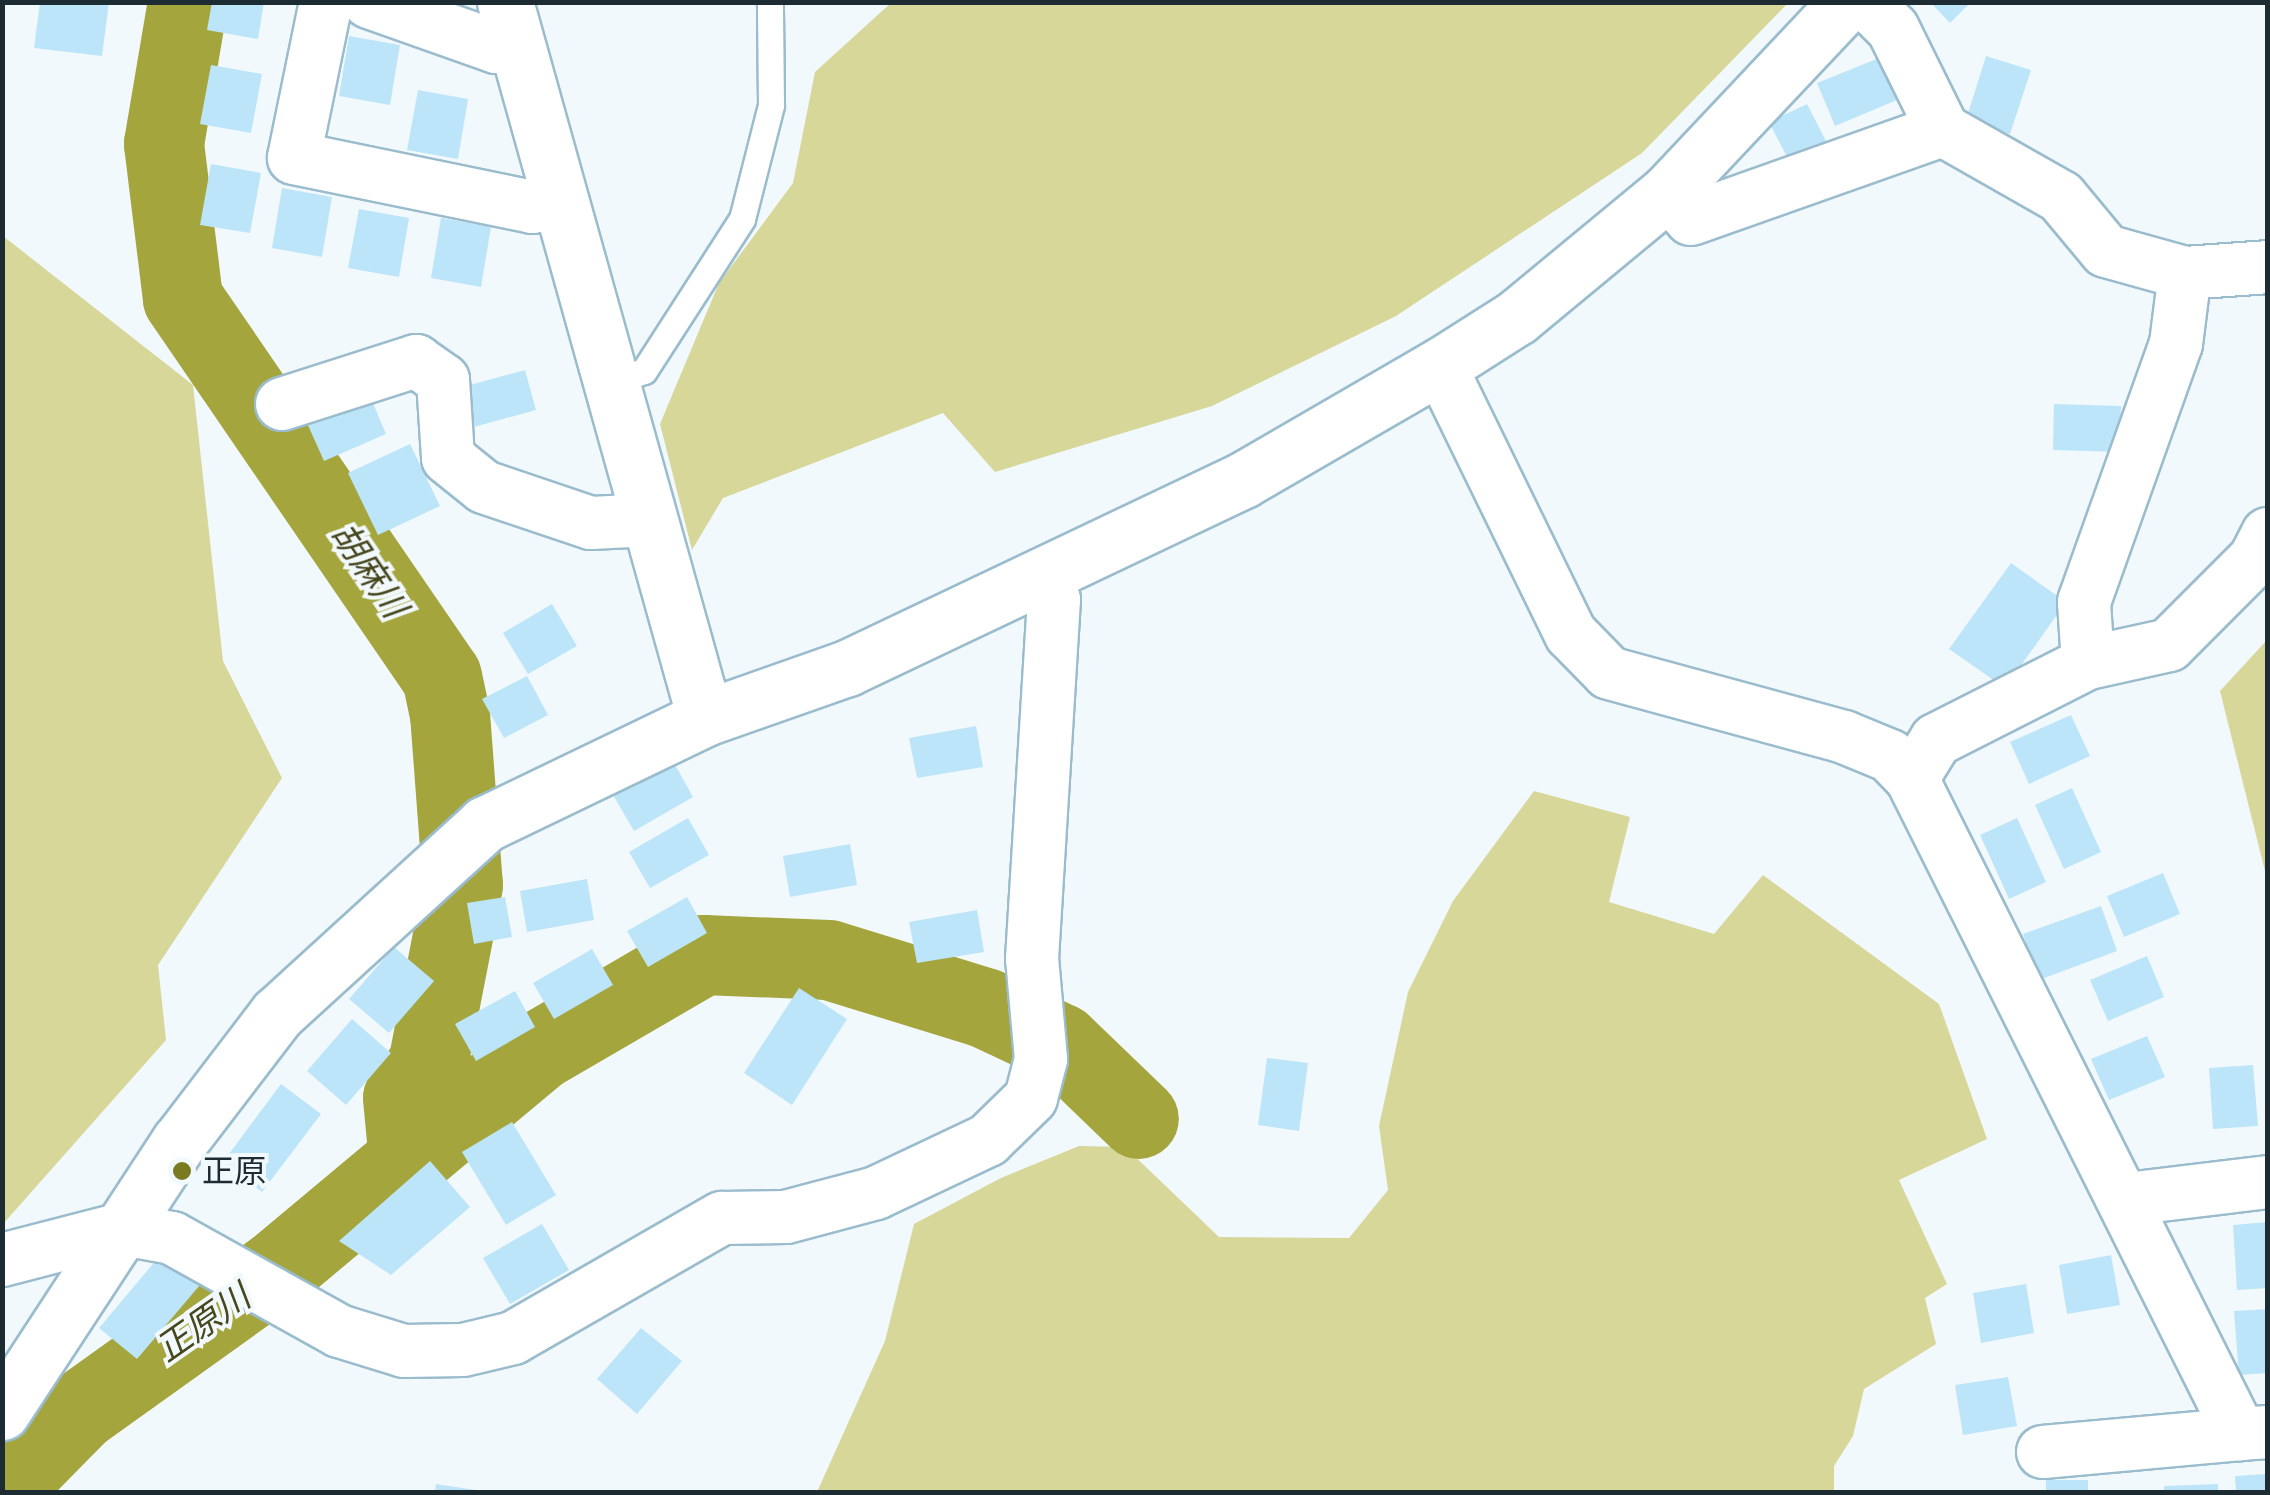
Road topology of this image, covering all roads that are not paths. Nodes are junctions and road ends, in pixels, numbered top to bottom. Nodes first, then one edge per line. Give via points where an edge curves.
1 (326, 2) edge
2 (369, 2) edge
3 (770, 2) edge
4 (1847, 2) edge
5 (1866, 2) edge
6 (512, 23) edge
7 (1944, 130) junction
8 (1668, 193) junction
9 (562, 202) junction
10 (2268, 267) edge
11 (2185, 272) junction
12 (1440, 366) junction
13 (612, 383) junction
14 (282, 404) dead end
15 (650, 520) junction
16 (2268, 534) edge
17 (1040, 577) junction
18 (2088, 663) junction
19 (705, 718) junction
20 (1912, 779) junction
21 (2268, 1182) edge
22 (2128, 1199) junction
23 (122, 1229) junction
24 (2, 1260) edge
25 (2, 1412) edge
26 (2254, 1434) edge
27 (2043, 1452) dead end

1 - 9 street via 294,158 532,207
2 - 6 street via 496,47
3 - 13 lane via 772,105 742,219 644,371
4 - 8 street
5 - 7 street via 1893,29
6 - 9 street
7 - 8 street via 1692,219
7 - 11 street via 2061,196 2106,251
8 - 12 street via 1518,317
9 - 13 street
10 - 11 street
11 - 18 street via 2176,344 2084,602
12 - 17 street via 1243,480
12 - 20 street via 1571,634 1609,672 1844,737 1890,756
13 - 15 street
14 - 15 street via 416,361 443,380 448,458 484,487 590,523
15 - 19 street
16 - 18 street via 2255,559 2168,645
17 - 19 street via 847,668
17 - 23 street via 1054,600 1032,959 1041,1059 1031,1098 988,1140 876,1193 786,1216 722,1218 513,1338 463,1350 404,1351 339,1331 172,1238
18 - 20 street via 1936,740
19 - 23 street via 485,824 432,865 276,1014
20 - 22 street
21 - 22 street
22 - 26 street
23 - 24 street via 59,1238
23 - 25 street
26 - 27 street

